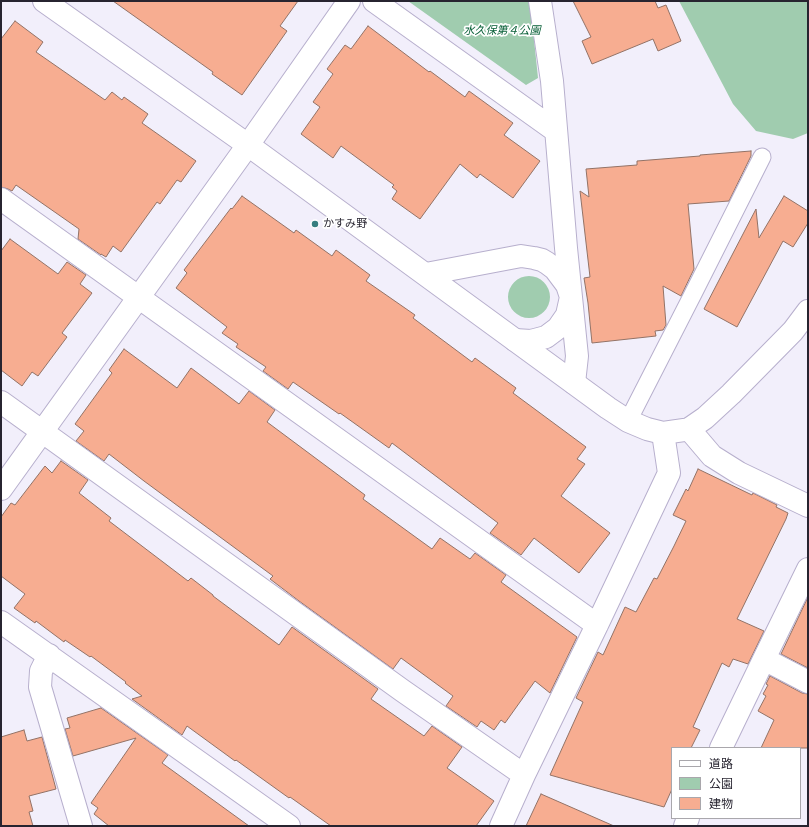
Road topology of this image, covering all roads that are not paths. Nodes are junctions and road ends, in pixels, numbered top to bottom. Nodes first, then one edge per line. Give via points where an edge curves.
1 (44, 1) edge
2 (348, 1) edge
3 (374, 1) edge
4 (540, 1) edge
5 (556, 131) junction
6 (248, 145) junction
7 (762, 157) dead end
8 (1, 199) edge
9 (566, 248) junction
10 (521, 256) junction
11 (426, 274) junction
12 (571, 297) junction
13 (138, 298) junction
14 (808, 311) edge
15 (514, 340) junction
16 (574, 383) junction
17 (1, 402) edge
18 (628, 421) junction
19 (689, 428) junction
20 (43, 432) junction
21 (663, 433) junction
22 (1, 489) edge
23 (808, 506) edge
24 (808, 569) edge
25 (1, 622) edge
26 (597, 624) junction
27 (49, 655) junction
28 (764, 659) junction
29 (808, 682) edge
30 (721, 747) edge
31 (524, 776) junction
32 (81, 826) edge
33 (289, 826) edge
34 (502, 826) edge

1 - 6 street
2 - 6 street
3 - 5 street
4 - 5 street via 552,81
5 - 9 street
6 - 11 street
6 - 13 street
7 - 18 lane
8 - 13 street
9 - 10 street
9 - 12 street
10 - 11 street
10 - 12 street via 542,260 555,268 567,285
11 - 15 street
12 - 15 street via 567,315 558,328 546,337 531,341
12 - 16 street via 578,356
13 - 20 street
13 - 26 street
14 - 19 street via 731,394 705,418
15 - 16 street
16 - 18 street
17 - 20 street
18 - 21 street via 647,430
19 - 21 street
19 - 23 street via 712,456 739,473
20 - 22 street
20 - 31 street
21 - 26 street via 669,473
24 - 28 street
25 - 27 street
26 - 31 street
27 - 32 street via 41,672 40,687
27 - 33 street
28 - 29 street
28 - 30 street
31 - 34 street

